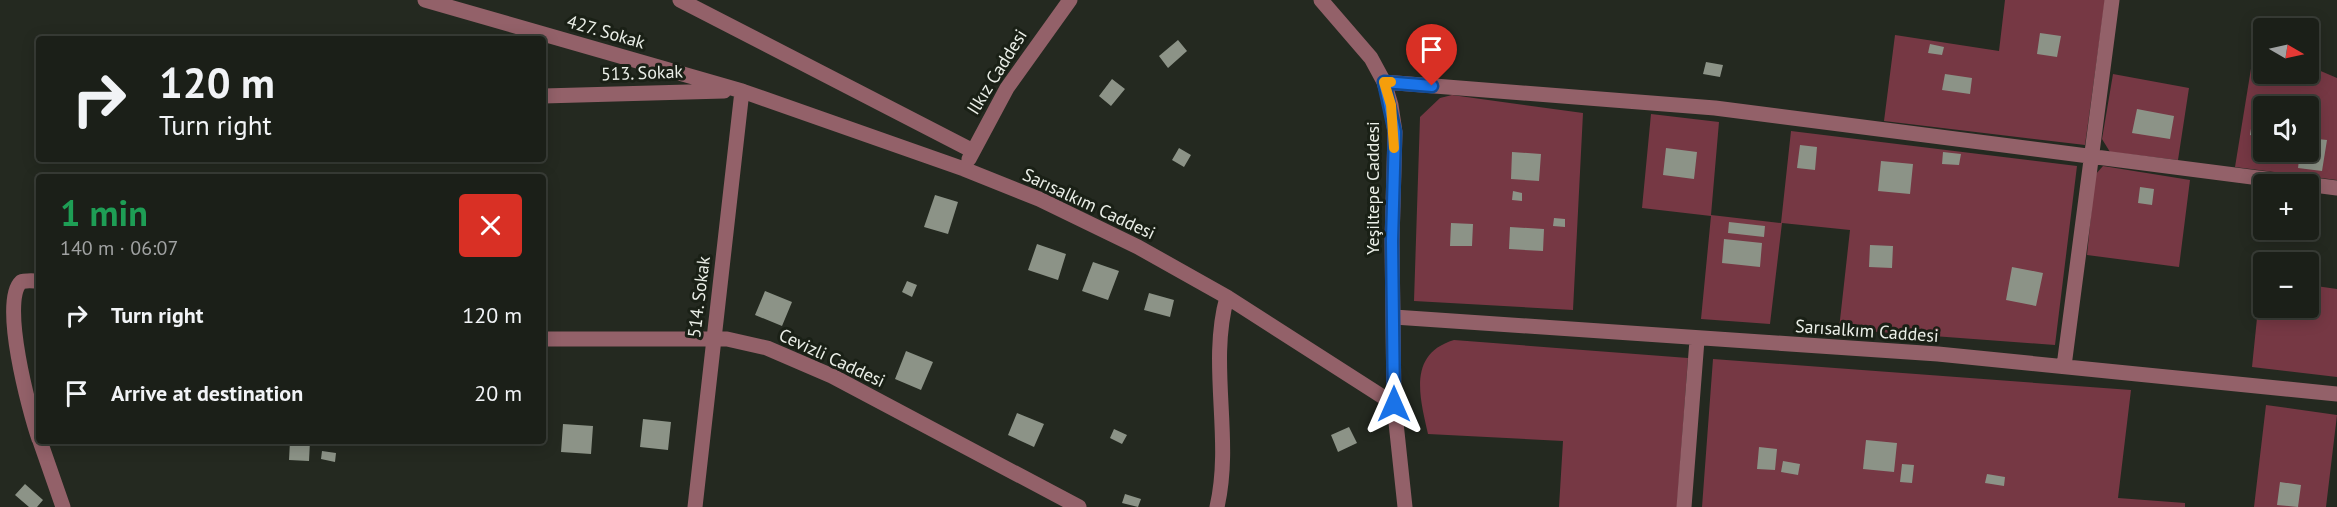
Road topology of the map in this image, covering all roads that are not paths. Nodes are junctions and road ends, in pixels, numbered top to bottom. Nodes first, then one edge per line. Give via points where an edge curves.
1 (425, 0) edge
2 (680, 0) edge
3 (1070, 0) edge
4 (1320, 0) edge
5 (2112, 0) edge
6 (1384, 82) junction
7 (742, 91) junction
8 (546, 96) edge
9 (973, 151) junction
10 (2091, 156) junction
11 (964, 169) junction
12 (2337, 188) edge
13 (36, 281) edge
14 (1227, 297) junction
15 (1394, 317) junction
16 (546, 339) edge
17 (714, 339) junction
18 (1697, 340) junction
19 (2064, 366) junction
20 (2337, 394) edge
21 (1394, 404) junction
22 (36, 431) edge
23 (40, 444) edge
24 (63, 507) edge
25 (695, 507) edge
26 (1079, 507) edge
27 (1218, 507) edge
28 (1405, 507) edge
29 (1684, 507) edge

1 - 7 street, 427. Sokak
2 - 9 street
3 - 9 street, Ilkız Caddesi via 1007,88
4 - 6 street, Yeşiltepe Caddesi via 1371,58
5 - 10 street
6 - 10 street via 1715,108
6 - 15 street, Yeşiltepe Caddesi via 1395,132
7 - 8 street, 513. Sokak
7 - 11 street, Sarısalkım Caddesi
7 - 17 street, 514. Sokak
9 - 11 street, Ilkız Caddesi
10 - 12 street
10 - 19 street
11 - 14 street, Sarısalkım Caddesi via 1092,223
13 - 22 street via 22,282 12,290 6,304 12,363
14 - 21 street, Sarısalkım Caddesi
14 - 27 street via 1220,338
15 - 18 street, Sarısalkım Caddesi
15 - 21 street, Yeşiltepe Caddesi
16 - 17 street, Cevizli Caddesi
17 - 25 street, 514. Sokak
17 - 26 street, Cevizli Caddesi via 767,348 822,371
18 - 19 street, Sarısalkım Caddesi via 1938,354
18 - 29 street
19 - 20 street, Sarısalkım Caddesi
21 - 28 street, Yeşiltepe Caddesi
23 - 24 street

